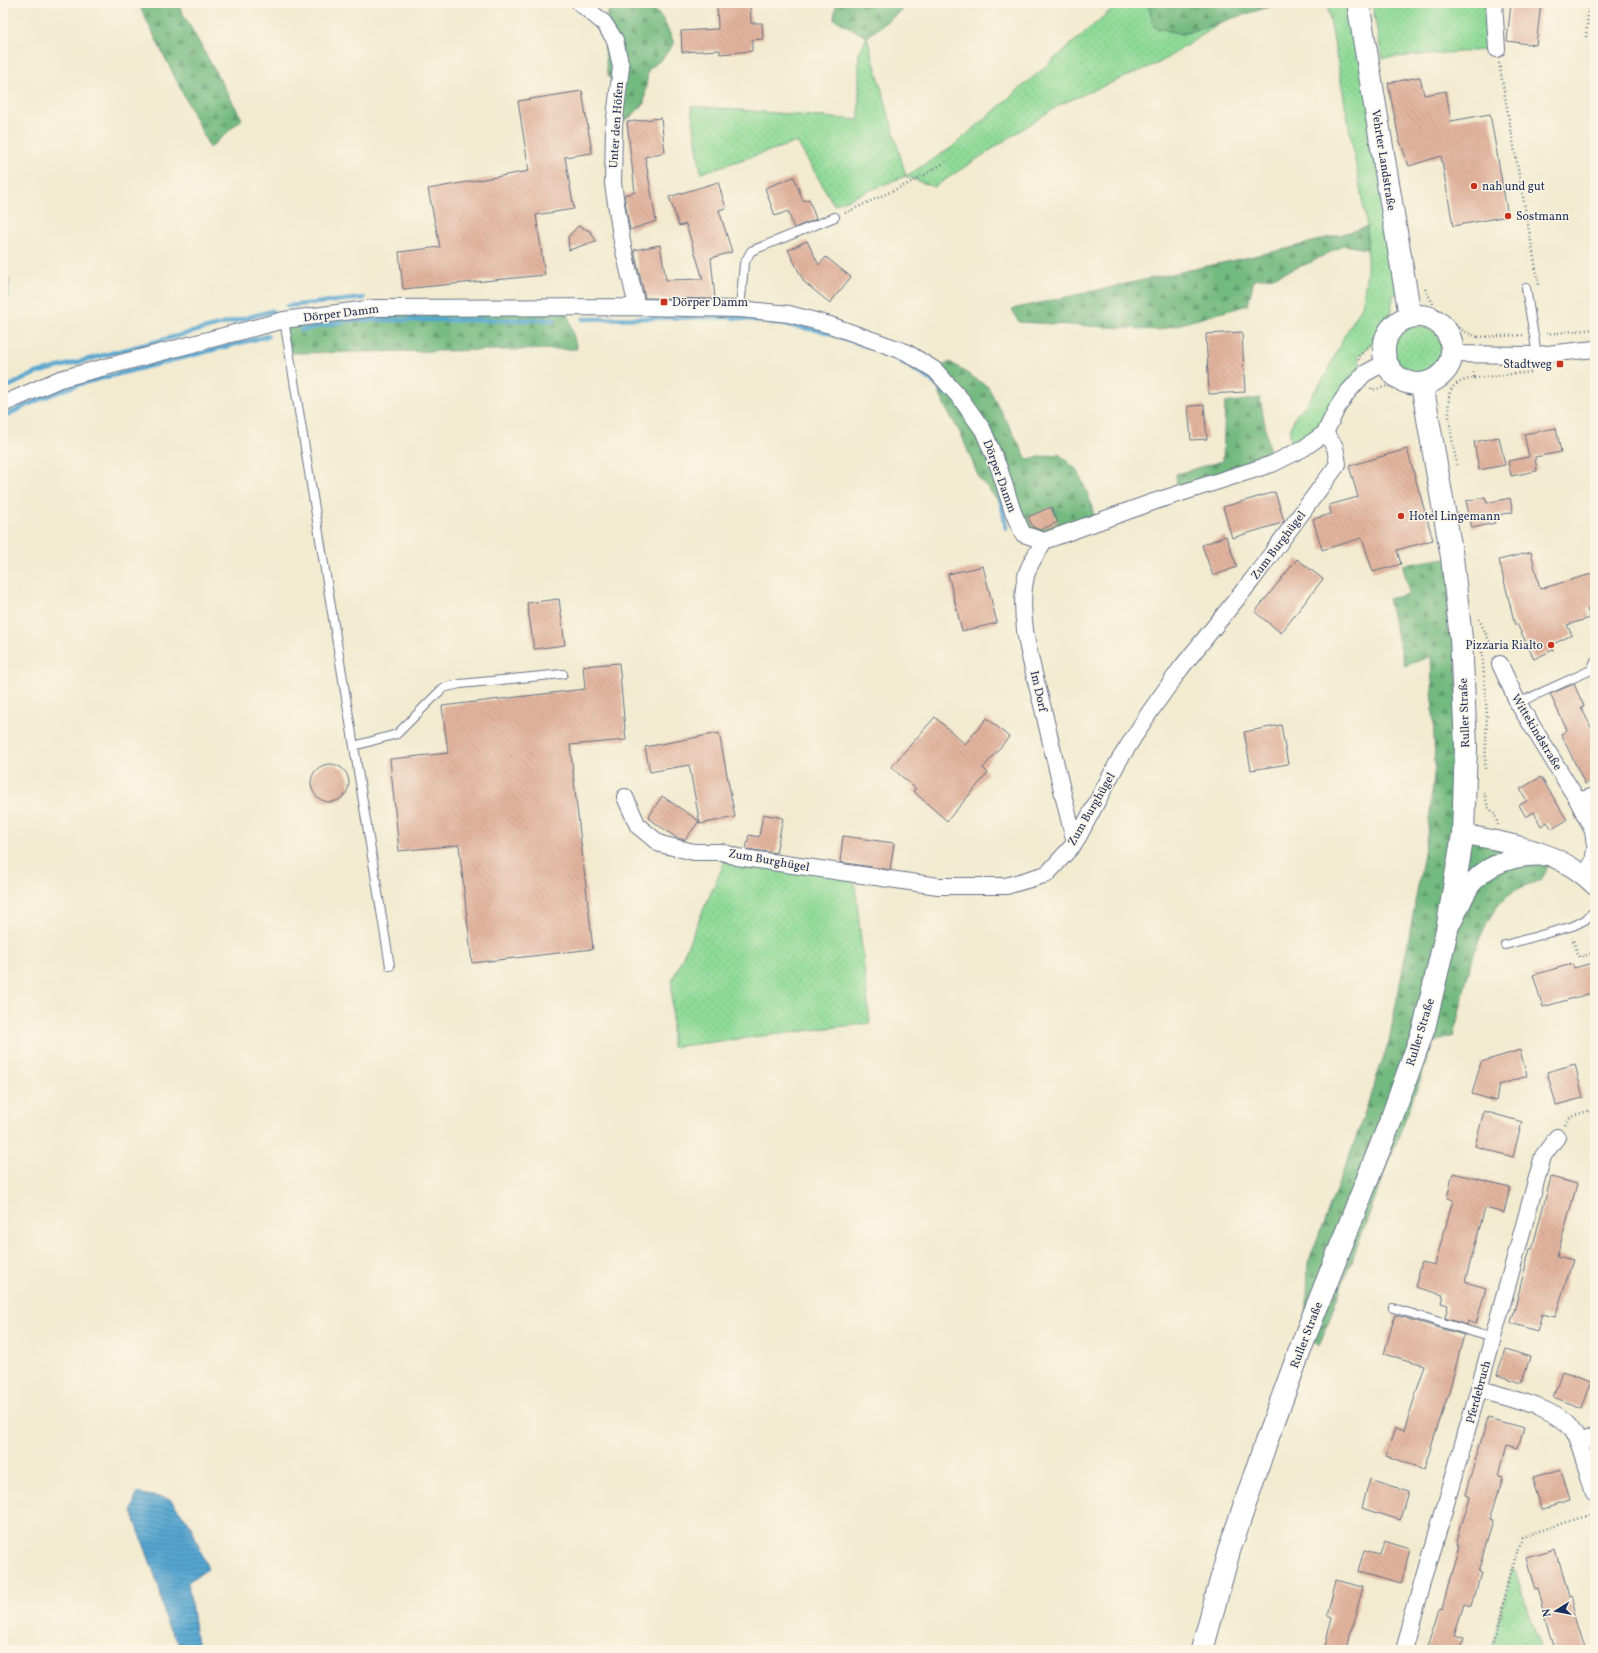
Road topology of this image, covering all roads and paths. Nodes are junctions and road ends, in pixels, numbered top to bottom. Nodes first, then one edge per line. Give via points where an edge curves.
1 (580, 3) edge
2 (1358, 3) edge
3 (1494, 3) edge
4 (1589, 3) edge
5 (1586, 37) dead end
6 (1497, 50) joint
7 (945, 162) dead end
8 (835, 217) joint
9 (1539, 287) dead end
10 (1526, 288) dead end
11 (1406, 292) junction
12 (638, 307) junction
13 (740, 309) junction
14 (1410, 316) junction
15 (284, 320) junction
16 (1546, 326) dead end
17 (1595, 349) edge
18 (1452, 354) junction
19 (1544, 354) junction
20 (1475, 355) junction
21 (1386, 362) junction
22 (1534, 372) dead end
23 (1364, 374) junction
24 (1474, 378) junction
25 (1424, 394) junction
26 (3, 404) edge
27 (1324, 433) junction
28 (1044, 541) junction
29 (1479, 619) dead end
30 (1595, 662) edge
31 (1500, 664) joint
32 (563, 674) dead end
33 (1518, 703) junction
34 (354, 746) junction
35 (1595, 796) edge
36 (625, 797) dead end
37 (1578, 801) junction
38 (1463, 834) junction
39 (1075, 843) junction
40 (1595, 845) edge
41 (1595, 850) edge
42 (1553, 857) junction
43 (1590, 881) edge
44 (1595, 910) edge
45 (1569, 927) junction
46 (1447, 930) junction
47 (1505, 945) dead end
48 (1595, 953) edge
49 (390, 966) dead end
50 (1595, 1109) edge
51 (1557, 1136) joint
52 (1394, 1308) dead end
53 (1493, 1338) junction
54 (1479, 1388) junction
55 (1595, 1437) edge
56 (1579, 1443) junction
57 (1595, 1492) edge
58 (1595, 1514) edge
59 (1202, 1650) edge
60 (1404, 1650) edge
61 (1491, 1650) edge

1 - 12 street, Unter den Höfen via 604,23 615,40 621,67 614,126 613,184 622,242
2 - 11 main road, Vehrter Landstraße
3 - 6 street
4 - 5 path
6 - 9 path
7 - 8 path via 916,180
8 - 13 lane via 752,251 744,264
10 - 19 lane
11 - 14 main road, Vehrter Landstraße
11 - 20 path via 1425,289 1435,306 1460,329 1477,337
11 - 23 path via 1394,294 1390,315 1380,326 1373,342 1358,357
12 - 13 street, Dörper Damm
12 - 15 street, Dörper Damm via 375,308
13 - 28 street, Dörper Damm via 789,314 830,325 906,352 935,370 961,399 983,430 1023,534
14 - 18 main road via 1433,319 1442,326 1449,336
14 - 21 main road via 1398,321 1386,336
15 - 26 street, Dörper Damm via 60,379
15 - 34 lane
16 - 19 path
17 - 19 street
18 - 20 street
18 - 25 main road via 1447,368
19 - 20 street
20 - 24 path
21 - 23 street
21 - 25 main road via 1393,374 1414,384
22 - 24 path
23 - 25 path via 1372,390 1388,386 1405,393 1412,408
23 - 27 street via 1347,393
24 - 25 path via 1452,388 1447,401
25 - 38 main road, Ruller Straße via 1451,550 1461,639 1466,746
27 - 28 street via 1304,448 1272,464 1153,502
27 - 39 street, Zum Burghügel via 1335,447 1338,464 1252,580 1181,668 1118,762
28 - 39 street, Im Dorf via 1026,575 1024,624
29 - 31 path
30 - 33 lane via 1591,670
31 - 33 street, Wittekindstraße
32 - 34 lane via 460,684 443,688 397,734
33 - 37 street, Wittekindstraße
34 - 49 lane
35 - 37 street
36 - 39 street, Zum Burghügel via 638,826 660,844 694,852 722,852 737,857 938,886 1006,886 1047,874
37 - 40 street, Wittekindstraße via 1592,831
38 - 42 street via 1517,844
38 - 46 main road, Ruller Straße
41 - 43 street
42 - 43 street
42 - 46 street via 1532,856 1513,859 1483,873 1471,886
44 - 45 lane via 1585,920
45 - 47 lane
45 - 48 path via 1578,957
46 - 59 main road, Ruller Straße via 1424,1028 1266,1442 1229,1552
50 - 51 path via 1571,1116
51 - 53 street, Pferdebruch via 1543,1156
52 - 53 lane
53 - 54 street, Pferdebruch
54 - 56 street via 1549,1411 1568,1424
54 - 60 street, Pferdebruch
55 - 56 street
56 - 57 street
58 - 61 path via 1521,1537

